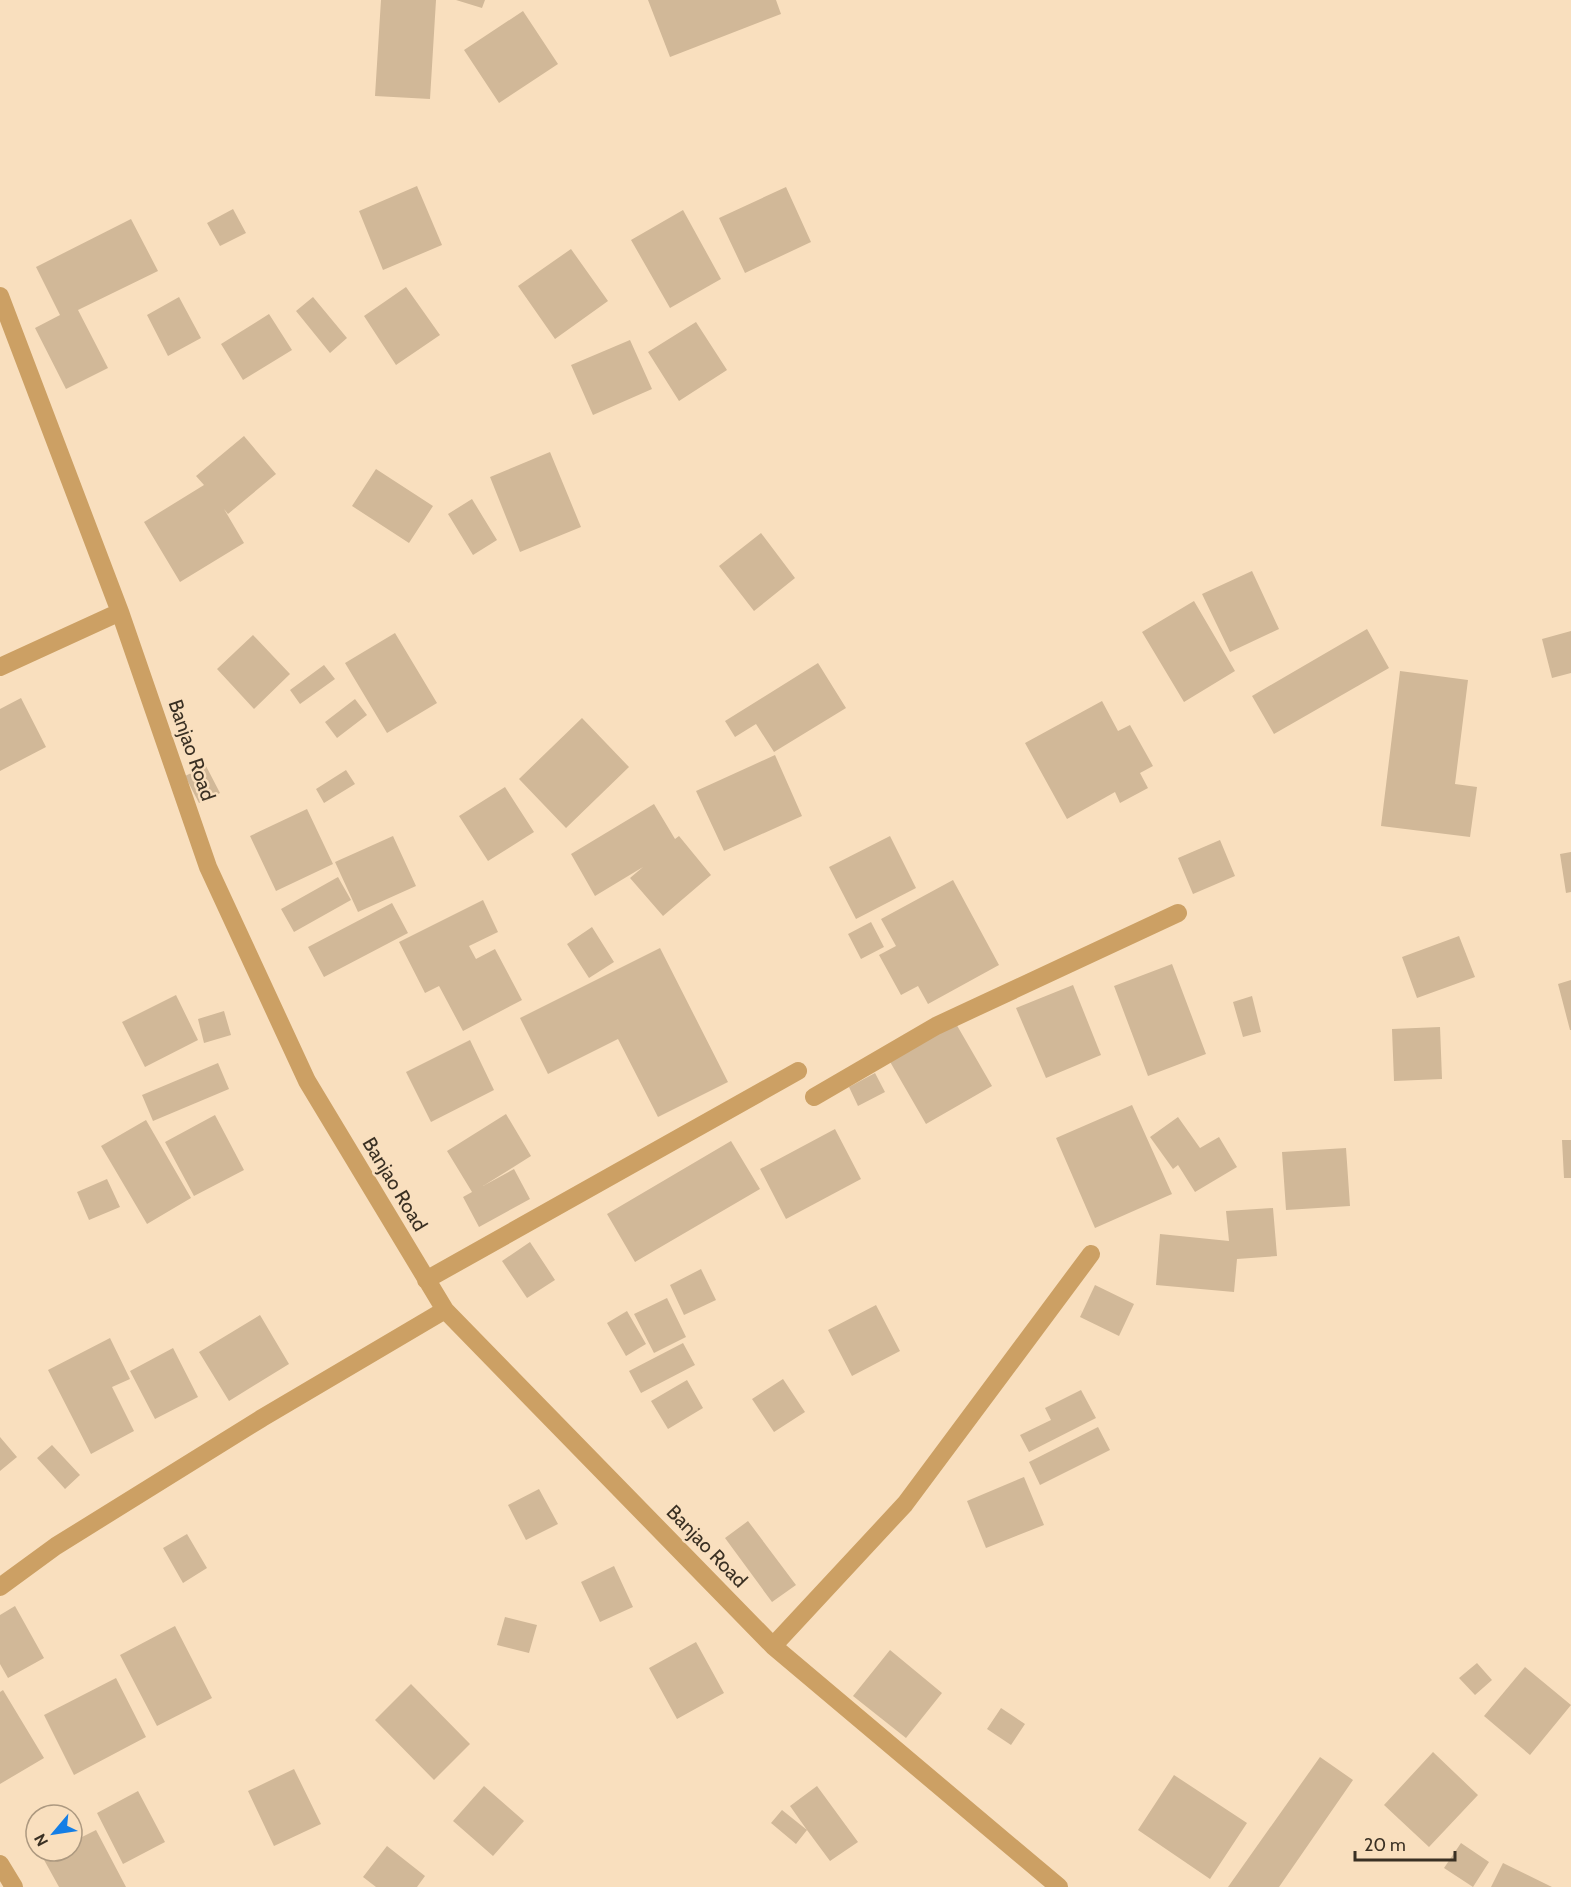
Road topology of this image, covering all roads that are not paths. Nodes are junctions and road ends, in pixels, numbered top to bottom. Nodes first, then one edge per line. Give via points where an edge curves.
1 (0, 296) edge
2 (120, 612) junction
3 (0, 667) edge
4 (1178, 913) dead end
5 (798, 1071) dead end
6 (814, 1097) dead end
7 (1091, 1254) dead end
8 (426, 1280) junction
9 (445, 1310) junction
10 (0, 1587) edge
11 (773, 1646) junction
12 (0, 1864) edge
13 (14, 1887) edge
14 (1059, 1887) edge

1 - 2 street, Banjao Road
2 - 3 street
2 - 8 street, Banjao Road via 208,867 307,1081
4 - 6 street via 936,1026
5 - 8 street
7 - 11 street via 905,1504
8 - 9 street, Banjao Road
9 - 10 street via 66,1540
9 - 11 street, Banjao Road
11 - 14 street, Banjao Road
12 - 13 street

